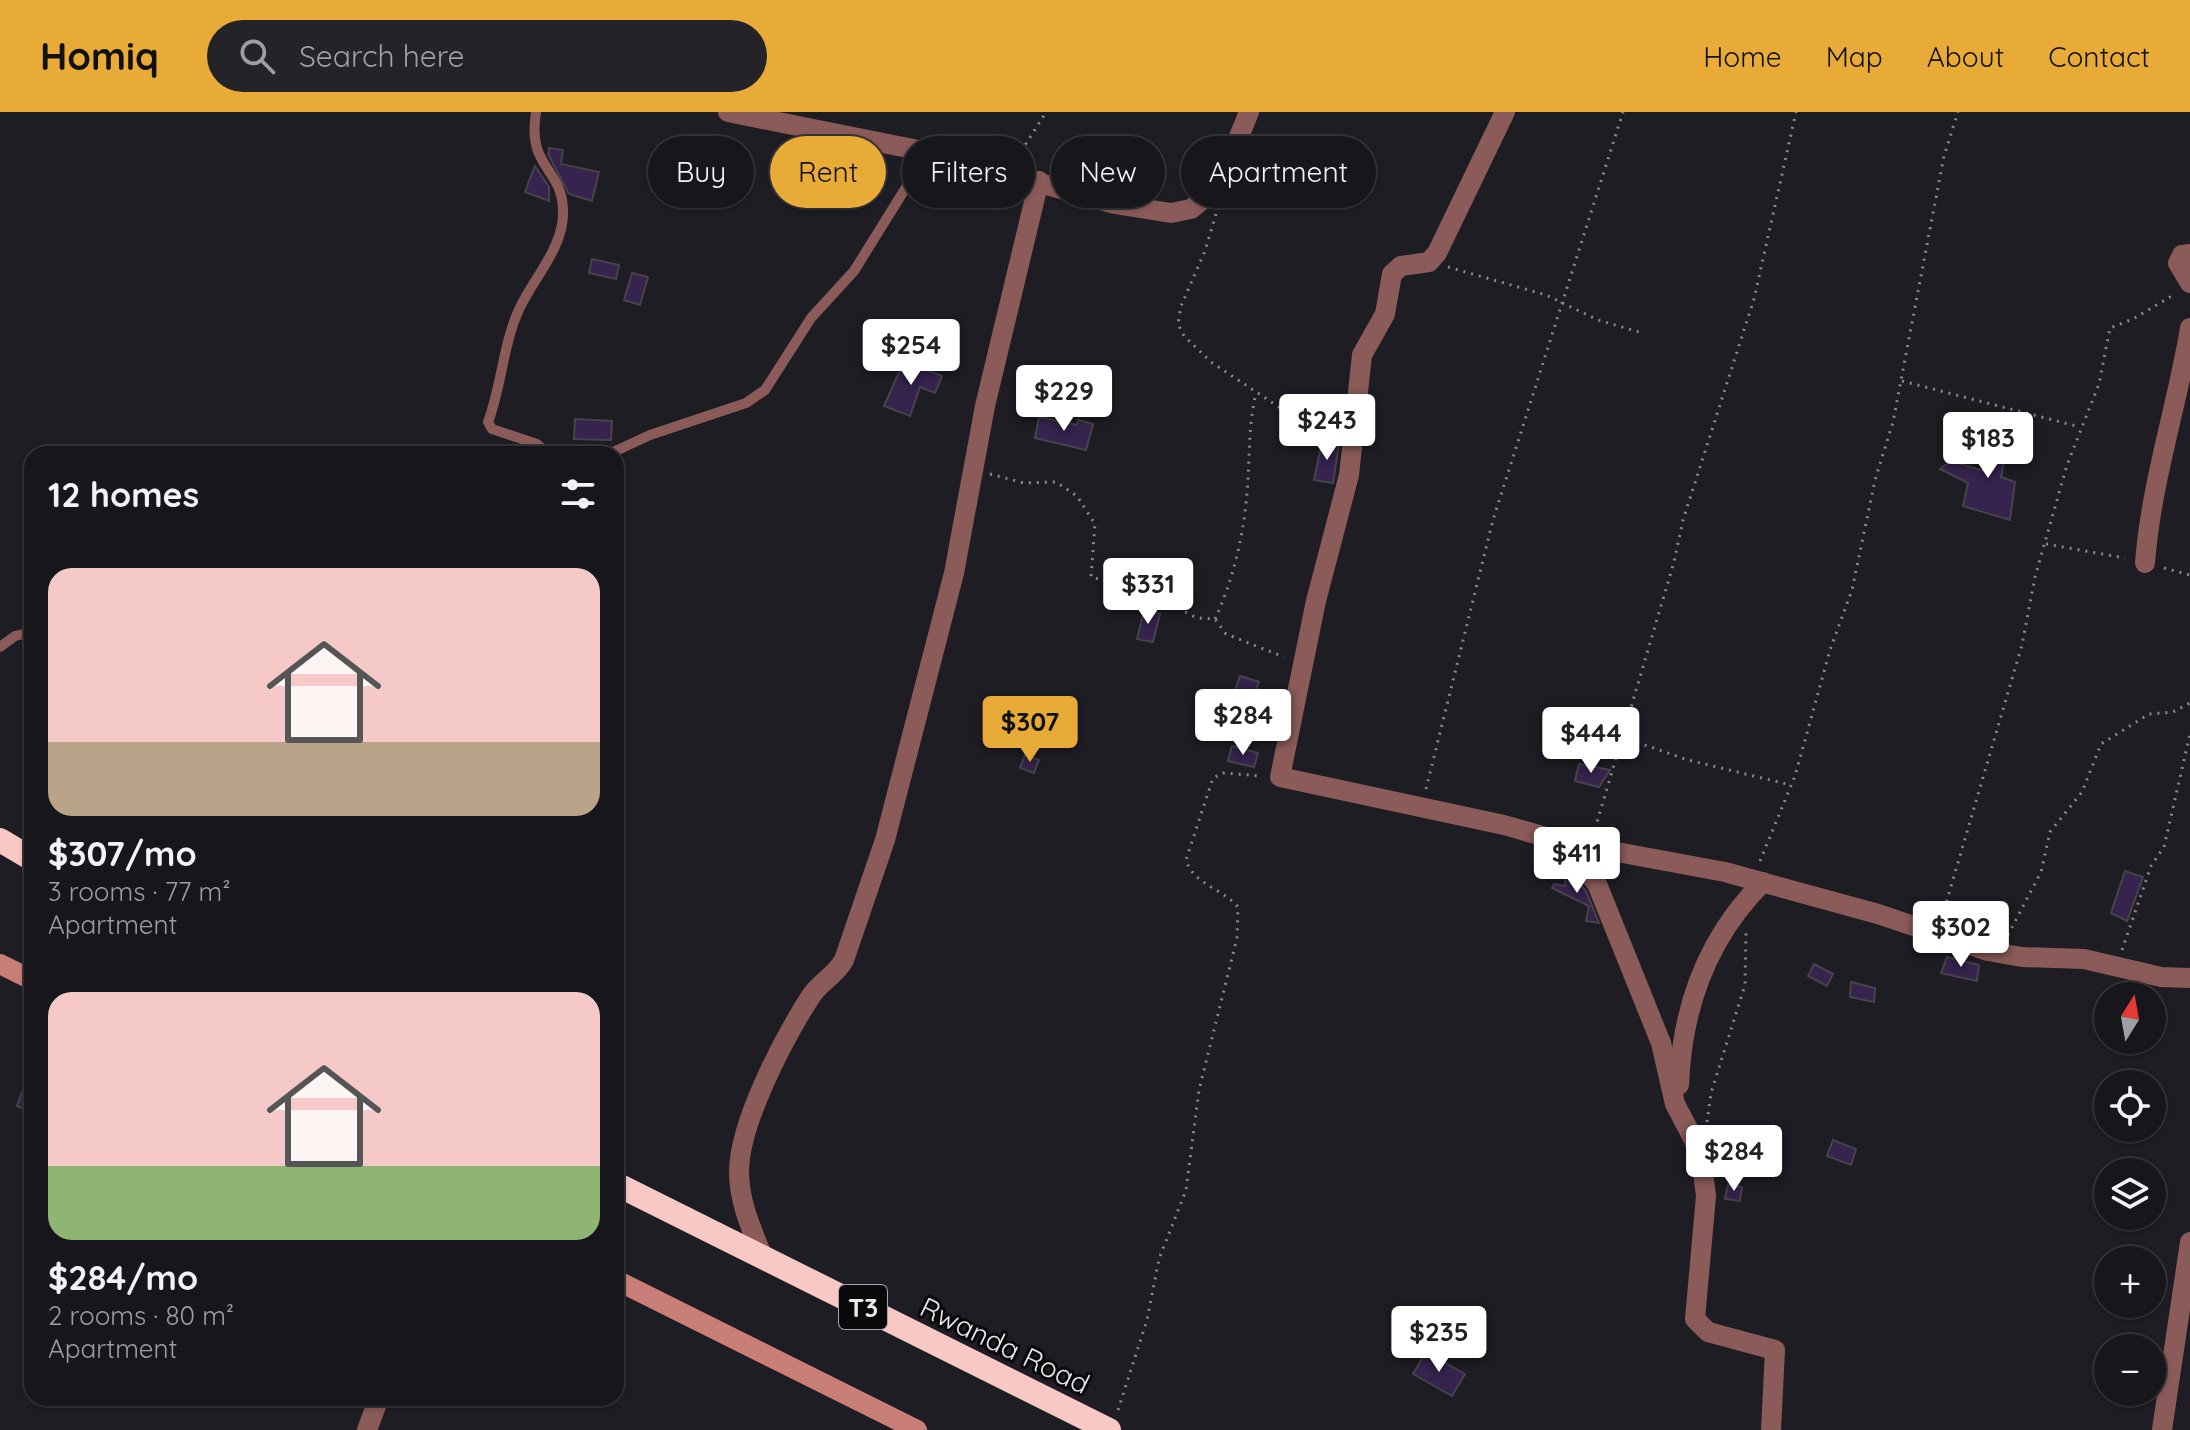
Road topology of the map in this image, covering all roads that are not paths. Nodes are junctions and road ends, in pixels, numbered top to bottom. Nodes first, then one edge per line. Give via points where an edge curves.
1 (536, 112) edge
2 (728, 112) edge
3 (1249, 112) edge
4 (1505, 112) edge
5 (902, 147) edge
6 (1035, 180) edge
7 (1039, 181) junction
8 (902, 194) edge
9 (2190, 254) edge
10 (2185, 287) edge
11 (2190, 328) edge
12 (539, 446) edge
13 (624, 447) edge
14 (2145, 563) road end
15 (24, 634) edge
16 (0, 647) edge
17 (0, 840) edge
18 (1563, 842) junction
19 (24, 854) edge
20 (1758, 881) junction
21 (0, 964) edge
22 (24, 976) edge
23 (2190, 978) edge
24 (1678, 1109) junction
25 (624, 1188) edge
26 (2190, 1242) edge
27 (762, 1255) junction
28 (624, 1284) edge
29 (376, 1406) edge
30 (1112, 1423) edge
31 (367, 1430) edge
32 (917, 1430) edge
33 (1771, 1430) edge
34 (2162, 1430) edge

1 - 12 lane via 534,143 561,195 562,230 523,301 488,422 492,429
2 - 5 street
3 - 7 street via 1219,186 1191,209 1171,213 1115,204
4 - 18 street via 1429,262 1401,266 1392,274 1385,314 1362,355 1349,475 1280,777
6 - 7 street
7 - 27 street via 972,470 954,573 865,902 838,972 813,993 745,1130 739,1172 746,1216
8 - 13 lane via 854,271 811,318 765,390 746,403
9 - 10 street via 2178,263
11 - 14 street via 2156,477
15 - 16 lane
17 - 19 highway
18 - 20 street
18 - 24 street via 1597,884 1661,1043
20 - 23 street via 2011,955 2084,959 2161,977
20 - 24 street via 1721,934 1696,983 1680,1044
21 - 22 street
24 - 33 street via 1694,1140 1706,1196 1695,1319 1708,1332 1775,1350
25 - 27 highway, Rwanda Road / T3
26 - 34 street
27 - 30 highway, Rwanda Road / T3
28 - 32 street
29 - 31 street

